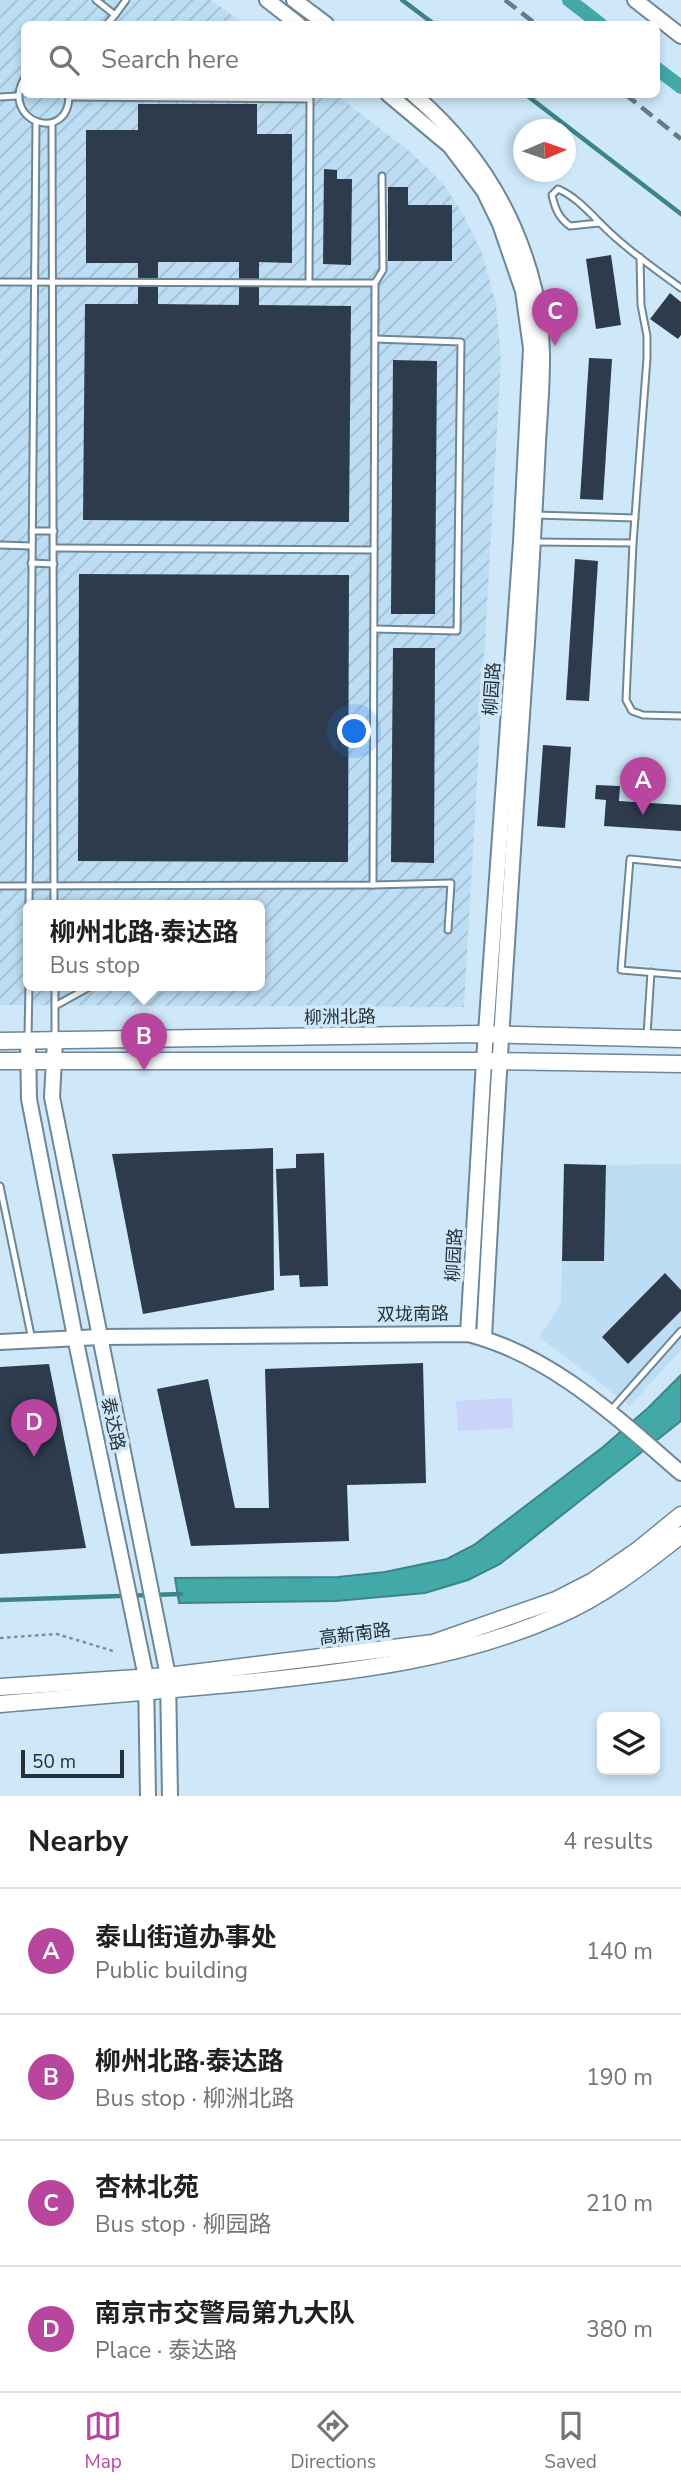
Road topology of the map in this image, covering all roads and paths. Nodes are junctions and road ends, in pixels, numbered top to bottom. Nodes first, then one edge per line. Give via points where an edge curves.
1 (96, 0) edge
2 (126, 0) edge
3 (267, 0) edge
4 (295, 0) edge
5 (635, 0) edge
6 (115, 15) junction
7 (110, 21) edge
8 (294, 21) edge
9 (322, 21) edge
10 (681, 36) edge
11 (21, 84) edge
12 (17, 96) junction
13 (0, 97) edge
14 (69, 98) edge
15 (230, 98) edge
16 (393, 98) edge
17 (417, 98) edge
18 (52, 122) junction
19 (36, 123) junction
20 (382, 176) dead end
21 (599, 222) junction
22 (640, 257) junction
23 (0, 282) edge
24 (53, 282) junction
25 (309, 282) junction
26 (33, 283) junction
27 (375, 283) junction
28 (681, 288) edge
29 (375, 339) junction
30 (529, 515) junction
31 (635, 518) junction
32 (32, 531) junction
33 (54, 531) junction
34 (527, 542) junction
35 (633, 543) junction
36 (0, 545) edge
37 (31, 545) junction
38 (54, 548) junction
39 (374, 550) junction
40 (31, 563) junction
41 (54, 564) junction
42 (374, 629) junction
43 (681, 716) edge
44 (681, 864) edge
45 (373, 885) junction
46 (0, 886) edge
47 (29, 886) junction
48 (54, 886) junction
49 (29, 900) edge
50 (54, 900) edge
51 (448, 930) dead end
52 (651, 972) junction
53 (681, 975) edge
54 (29, 991) edge
55 (55, 991) edge
56 (82, 991) edge
57 (55, 1006) junction
58 (493, 1034) junction
59 (647, 1038) junction
60 (681, 1039) edge
61 (0, 1041) edge
62 (28, 1041) junction
63 (55, 1041) junction
64 (0, 1061) edge
65 (29, 1061) junction
66 (55, 1061) junction
67 (491, 1061) junction
68 (681, 1064) edge
69 (0, 1186) edge
70 (681, 1331) edge
71 (468, 1334) junction
72 (100, 1337) junction
73 (75, 1338) junction
74 (484, 1338) junction
75 (32, 1340) junction
76 (0, 1342) edge
77 (613, 1414) junction
78 (681, 1473) edge
79 (681, 1515) edge
80 (681, 1535) edge
81 (0, 1638) edge
82 (113, 1651) dead end
83 (168, 1683) junction
84 (146, 1685) junction
85 (0, 1687) edge
86 (0, 1704) edge
87 (148, 1796) edge
88 (170, 1796) edge

1 - 6 lane
2 - 6 lane
3 - 8 street
4 - 9 street
5 - 10 street
6 - 7 lane
11 - 12 lane
12 - 13 lane
12 - 19 lane via 23,114
14 - 18 lane via 65,113
15 - 25 lane via 310,99
16 - 30 street, 柳园路 via 450,146 484,191 519,280 531,348
17 - 30 street, 柳园路 via 467,148 496,191 535,288 542,342
18 - 19 lane
18 - 24 lane
19 - 26 lane
20 - 27 lane via 383,270
21 - 21 lane via 566,192 558,189 552,195 561,219 570,226
21 - 22 lane
22 - 28 lane
22 - 31 lane via 648,358
23 - 26 lane
24 - 25 lane
24 - 26 lane
24 - 33 lane
25 - 27 lane
26 - 32 lane
27 - 29 lane
29 - 39 lane
29 - 42 lane via 461,342 457,631
30 - 31 lane
30 - 34 street, 柳园路
31 - 35 lane
32 - 33 lane
32 - 37 lane
33 - 38 lane
34 - 35 lane
34 - 58 street, 柳园路
35 - 43 lane via 626,700 632,711 643,715
36 - 37 lane
37 - 40 lane
38 - 39 lane
38 - 41 lane
39 - 42 lane
40 - 41 lane
40 - 47 lane
41 - 48 lane
42 - 45 lane
44 - 52 lane via 630,859 621,970
45 - 48 lane
45 - 51 lane via 451,883
46 - 47 lane
47 - 48 lane
47 - 49 lane
48 - 50 lane
52 - 53 lane
52 - 59 lane
54 - 62 lane
55 - 57 lane
56 - 57 lane
57 - 63 lane
58 - 59 main road, 柳洲北路
58 - 63 main road, 柳洲北路
58 - 67 street, 柳园路
59 - 60 main road, 柳洲北路
61 - 62 main road, 柳洲北路
62 - 63 main road, 柳洲北路
62 - 65 street, 泰达路
63 - 66 street, 泰达路
64 - 65 main road
65 - 66 main road
65 - 73 street, 泰达路 via 29,1099
66 - 67 main road
66 - 72 street, 泰达路 via 52,1097
67 - 68 main road
67 - 71 street, 柳园路
67 - 74 street, 柳园路
69 - 75 lane
70 - 77 lane
71 - 72 street, 双垅南路
71 - 74 street, 双垅南路
72 - 73 street, 双垅南路
72 - 83 street, 泰达路
73 - 75 street, 双垅南路
73 - 84 street, 泰达路
74 - 77 street, 双垅南路 via 543,1365
75 - 76 street, 双垅南路
77 - 78 street, 双垅南路
79 - 83 main road, 高新南路 via 593,1581 526,1612 433,1643
80 - 83 main road, 高新南路 via 626,1578 582,1604 534,1625 433,1657 352,1672
81 - 82 path via 57,1634
83 - 84 main road, 高新南路
83 - 88 street, 泰达路
84 - 85 main road, 高新南路
84 - 86 main road, 高新南路
84 - 87 street, 泰达路

